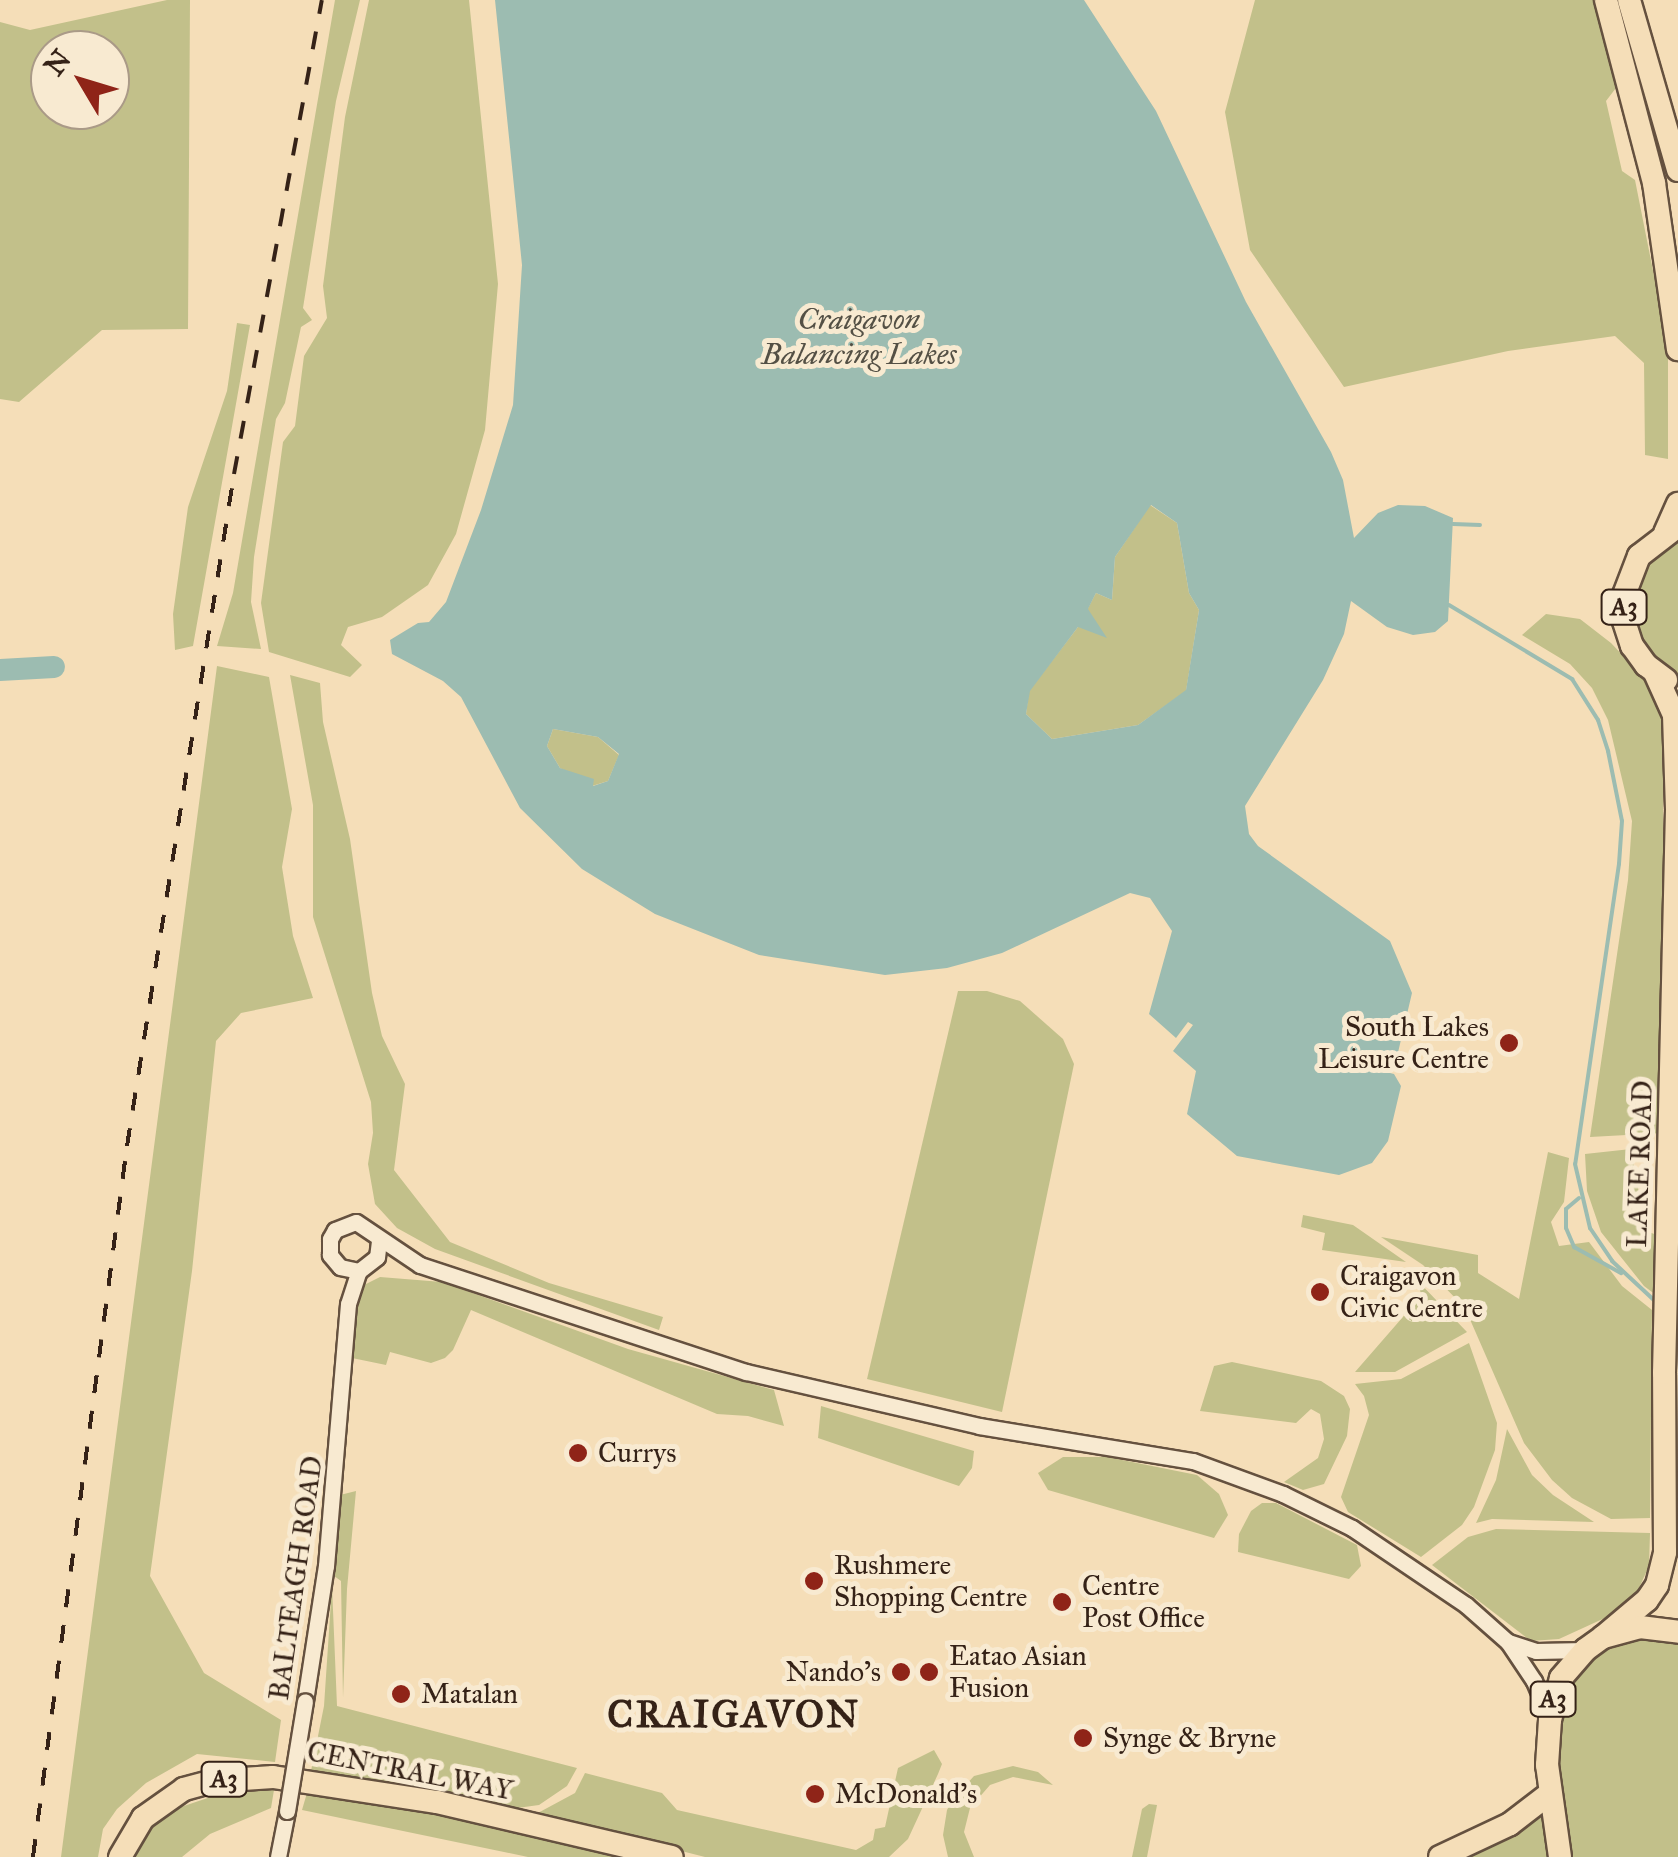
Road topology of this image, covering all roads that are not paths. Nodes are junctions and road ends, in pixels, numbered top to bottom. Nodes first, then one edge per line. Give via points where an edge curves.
1 (1606, 0) edge
2 (1629, 0) edge
3 (1678, 170) edge
4 (1678, 349) edge
5 (1678, 504) edge
6 (1672, 530) edge
7 (1654, 673) junction
8 (1678, 687) edge
9 (378, 1240) junction
10 (420, 1264) junction
11 (340, 1268) junction
12 (366, 1268) junction
13 (348, 1304) junction
14 (1678, 1632) edge
15 (1508, 1642) junction
16 (1594, 1644) junction
17 (1550, 1720) junction
18 (1549, 1794) junction
19 (120, 1857) edge
20 (278, 1857) edge
21 (672, 1857) edge
22 (1440, 1857) edge
23 (1560, 1857) edge

1 - 4 highway via 1654,183
2 - 3 highway
5 - 6 highway, A3
6 - 7 highway, A3 via 1640,556 1624,595 1632,646
7 - 8 highway, A3
7 - 16 highway, LAKE ROAD / A3 via 1674,715 1677,810 1662,1570 1639,1610
9 - 10 street
9 - 11 street via 356,1222 336,1230 329,1247
9 - 12 street
10 - 12 street
10 - 15 street via 762,1376 979,1426 1193,1461 1352,1528 1435,1582
11 - 12 street
11 - 13 street, BALTEAGH ROAD
12 - 13 street, BALTEAGH ROAD
13 - 20 street, BALTEAGH ROAD, bridge via 334,1492
14 - 16 highway via 1640,1627
15 - 16 street via 1536,1651
15 - 17 street
16 - 17 highway, A3 via 1561,1678
17 - 18 highway, A3
18 - 22 highway via 1510,1824
18 - 23 highway, A3
19 - 21 highway, CENTRAL WAY / A3 via 144,1818 184,1790 273,1777 438,1802

